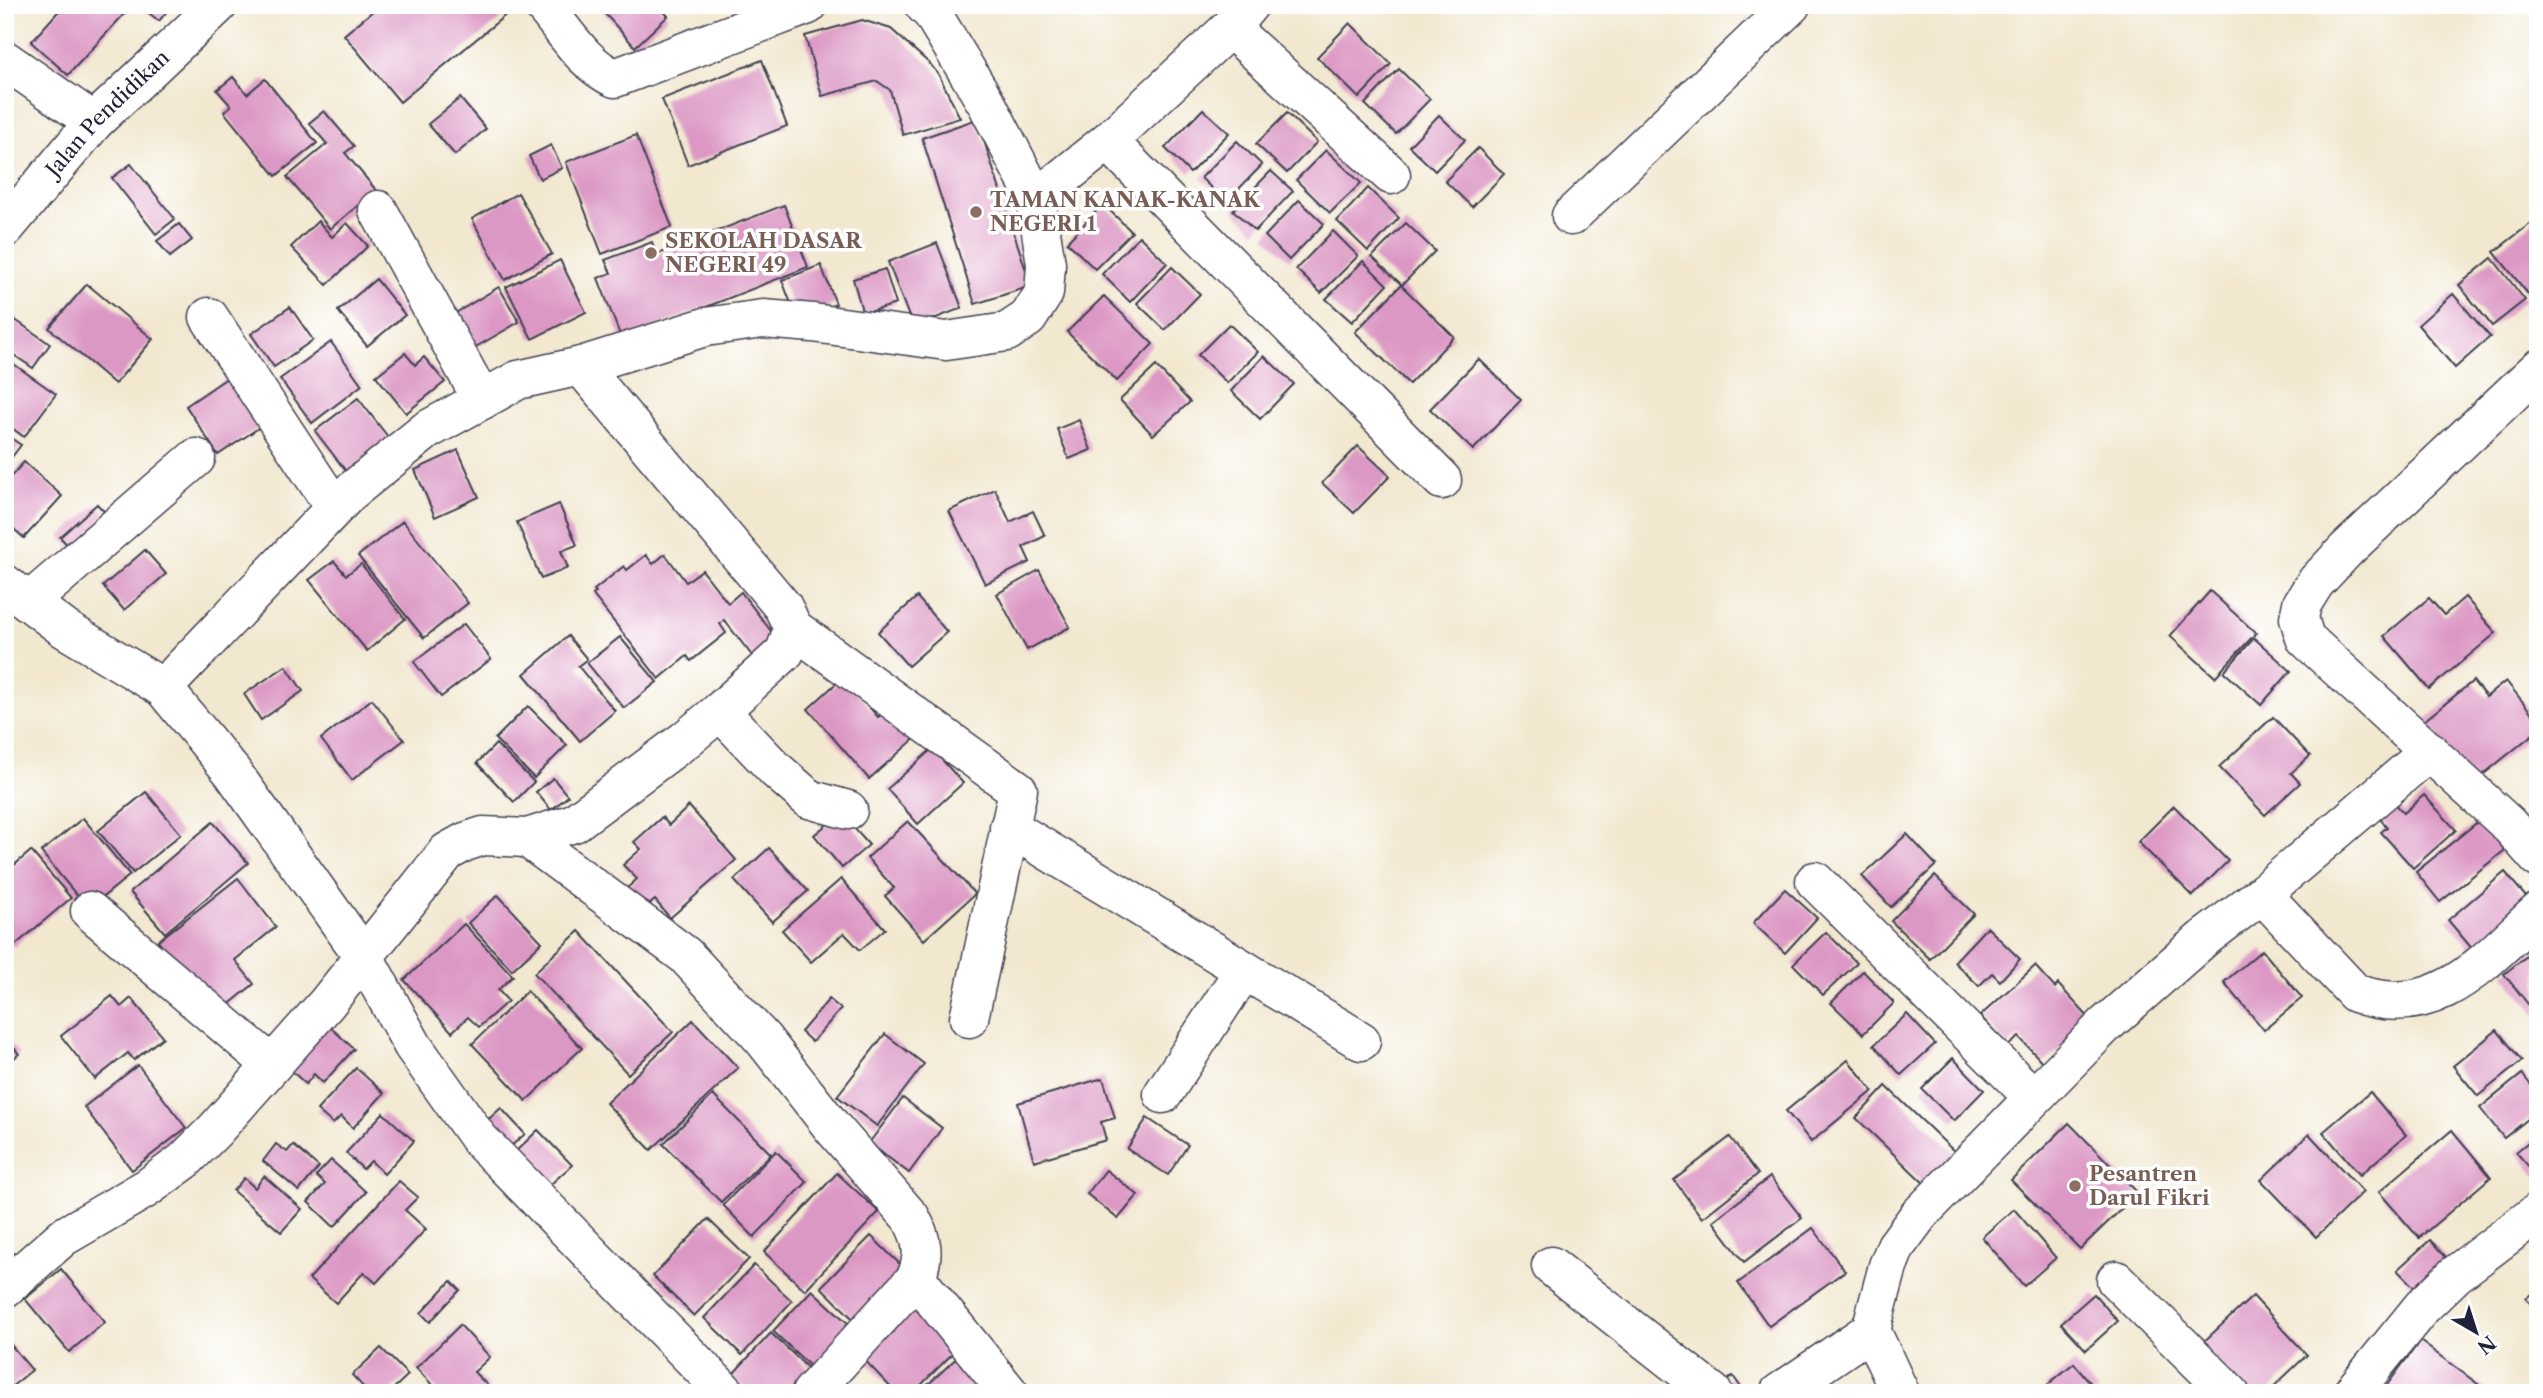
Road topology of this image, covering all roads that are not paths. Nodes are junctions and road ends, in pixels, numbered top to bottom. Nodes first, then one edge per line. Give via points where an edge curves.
1 (218, 5) edge
2 (543, 5) edge
3 (808, 5) edge
4 (924, 5) edge
5 (1791, 5) edge
6 (1240, 17) edge
7 (5, 60) edge
8 (94, 122) junction
9 (1108, 141) junction
10 (1391, 175) dead end
11 (1036, 199) junction
12 (378, 210) dead end
13 (1570, 216) dead end
14 (5, 228) edge
15 (209, 317) dead end
16 (580, 366) junction
17 (2538, 369) edge
18 (482, 400) junction
19 (196, 458) dead end
20 (1442, 481) dead end
21 (334, 507) junction
22 (17, 593) edge
23 (793, 628) junction
24 (163, 688) junction
25 (720, 711) junction
26 (2430, 751) junction
27 (848, 810) dead end
28 (1009, 827) junction
29 (527, 838) junction
30 (2538, 858) edge
31 (1815, 881) dead end
32 (2262, 894) junction
33 (90, 911) dead end
34 (2538, 912) edge
35 (363, 957) junction
36 (1244, 970) junction
37 (969, 1018) dead end
38 (1361, 1041) dead end
39 (272, 1065) junction
40 (1163, 1094) dead end
41 (2033, 1097) junction
42 (2538, 1212) edge
43 (1551, 1266) dead end
44 (916, 1278) junction
45 (2116, 1280) dead end
46 (5, 1288) edge
47 (1871, 1330) junction
48 (726, 1393) edge
49 (811, 1393) edge
50 (1009, 1393) edge
51 (1713, 1393) edge
52 (1779, 1393) edge
53 (1900, 1393) edge
54 (2230, 1393) edge
55 (2352, 1393) edge

1 - 8 street, Jalan Pendidikan
2 - 3 street via 593,65 615,78
4 - 11 street via 988,106
5 - 13 street
6 - 9 street
6 - 10 street
7 - 8 street
8 - 14 street, Jalan Pendidikan
9 - 11 street
9 - 20 street
11 - 16 street via 1046,264 1044,293 1028,318 1007,332 946,341 763,320 705,327
12 - 18 street
15 - 21 street
16 - 18 street via 518,380
16 - 23 street via 783,607
17 - 26 street via 2346,550 2302,604 2299,618 2305,638
18 - 21 street via 427,430
19 - 22 street
21 - 24 street
22 - 24 street via 65,629
23 - 25 street via 785,652
23 - 28 street via 1018,790
24 - 35 street via 233,773
25 - 27 street via 809,799
25 - 29 street via 574,823
26 - 30 street
26 - 32 street
28 - 36 street
28 - 37 street
29 - 35 street via 483,836 447,852
29 - 44 street via 685,955 763,1039 911,1219 923,1242
31 - 41 street
32 - 34 street via 2356,993 2376,1000 2419,998 2448,989
32 - 41 street via 2104,1026
33 - 39 street
35 - 39 street
35 - 48 street via 413,1046 479,1139
36 - 38 street
36 - 40 street
39 - 46 street via 184,1161 63,1237
41 - 47 street via 1919,1215 1896,1246
42 - 55 street via 2455,1275 2422,1307
43 - 51 street
44 - 49 street
44 - 50 street
45 - 54 street
47 - 52 street
47 - 53 street

